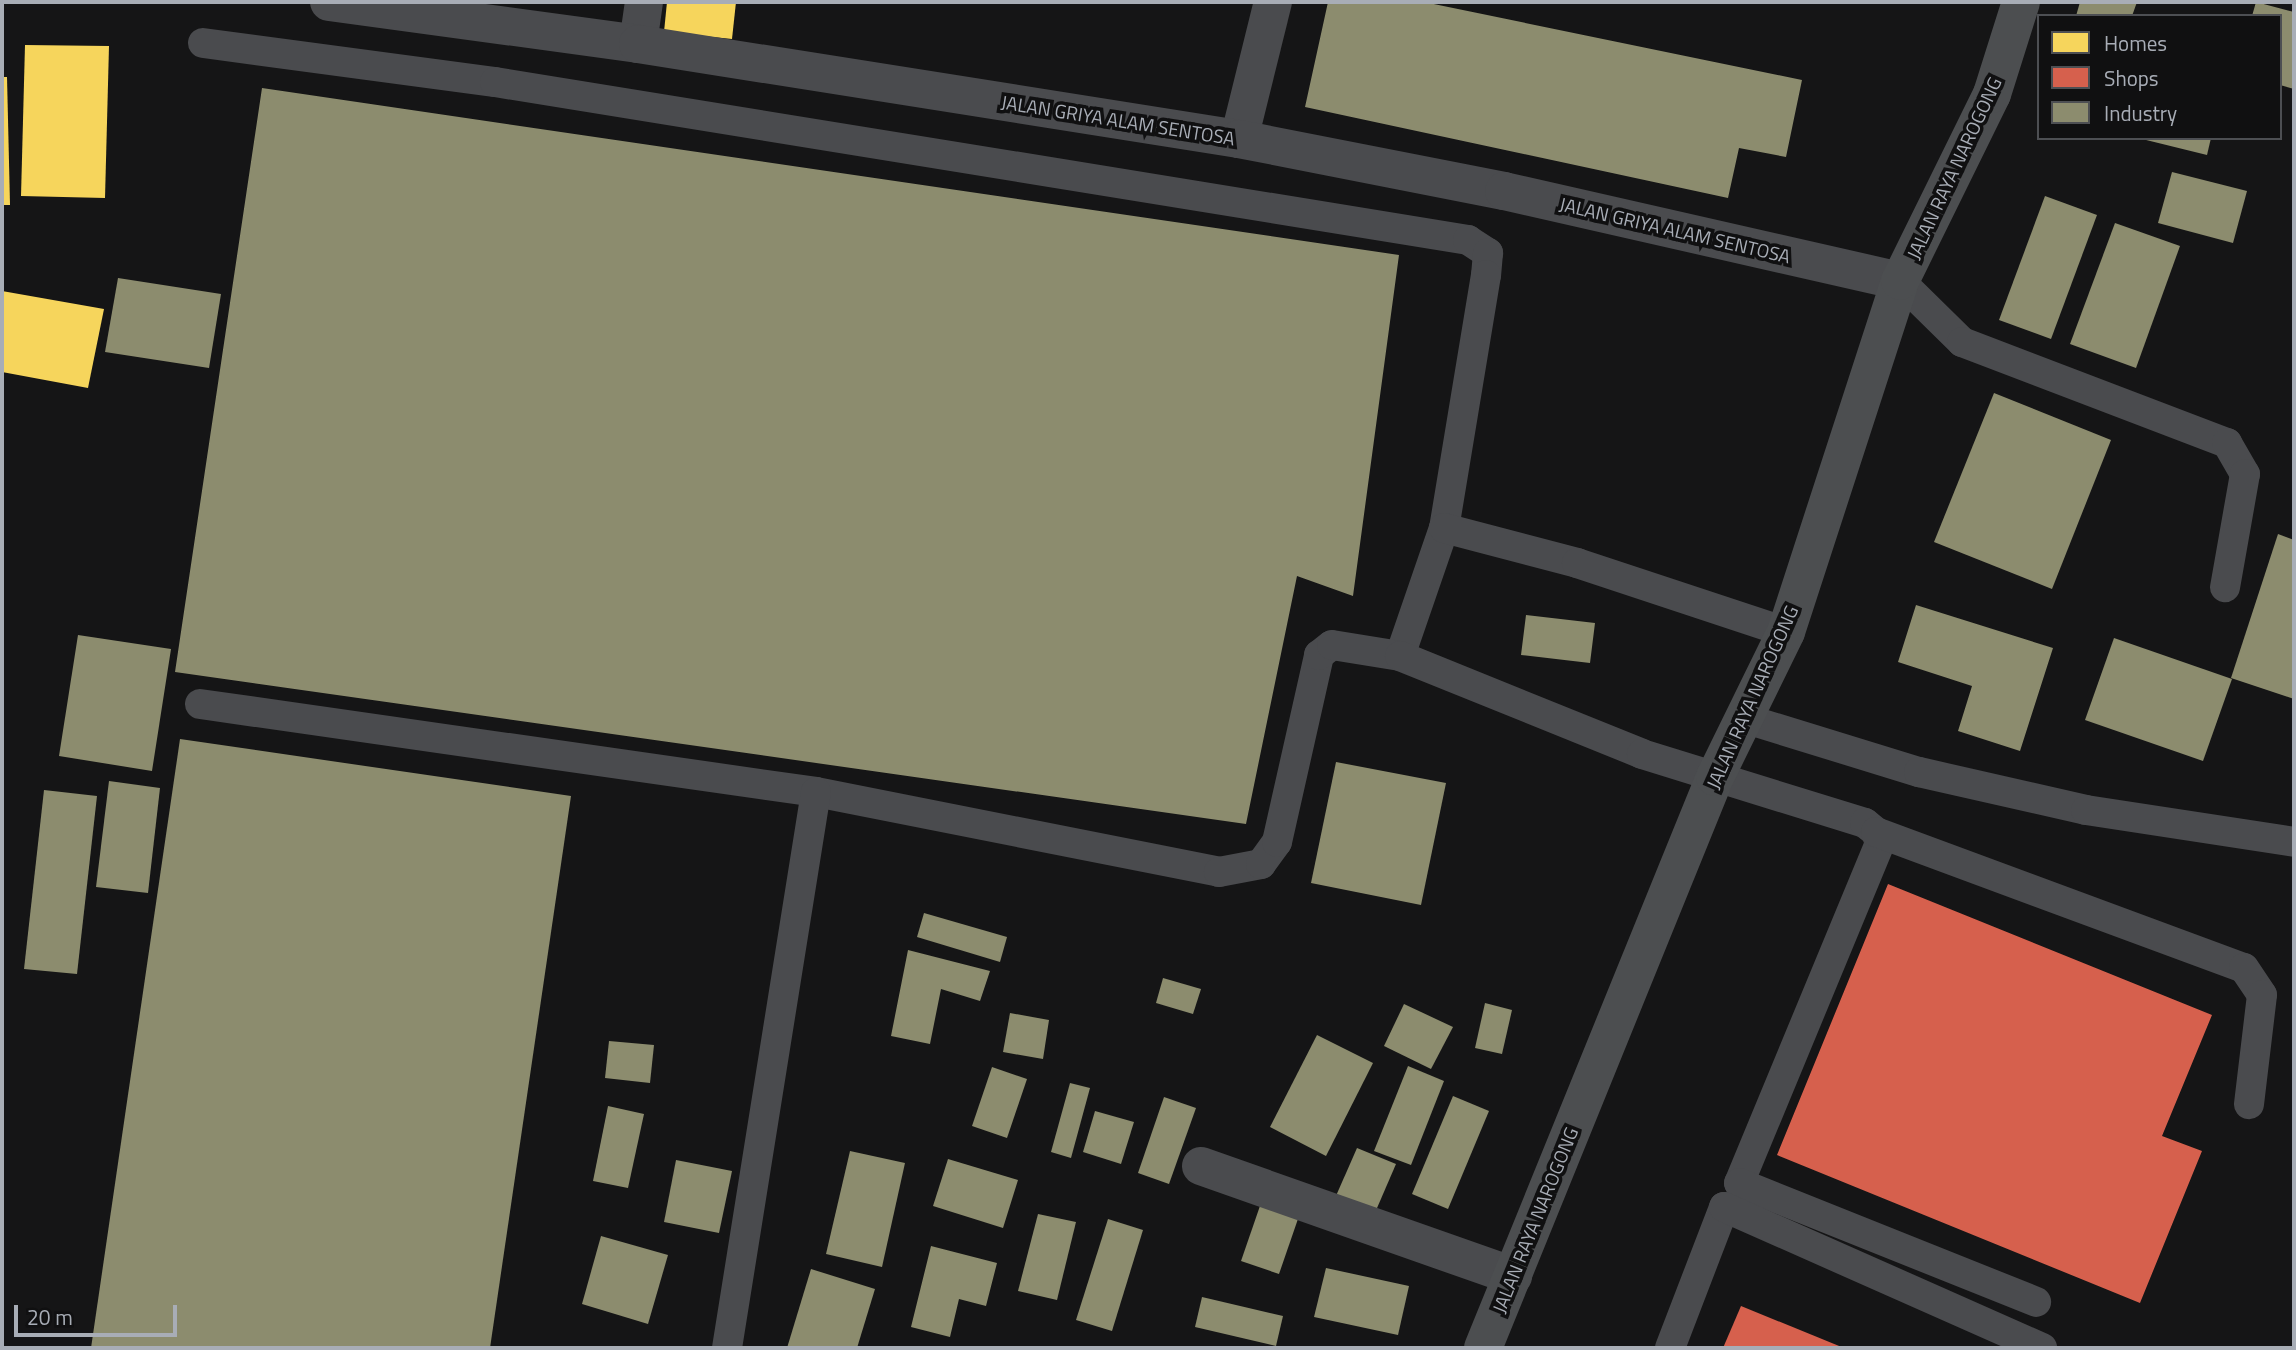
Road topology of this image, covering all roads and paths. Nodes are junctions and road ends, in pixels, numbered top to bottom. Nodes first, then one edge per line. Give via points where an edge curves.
1 (329, 2) edge
2 (644, 2) edge
3 (1273, 2) edge
4 (2021, 2) edge
5 (203, 43) dead end
6 (638, 44) junction
7 (1239, 139) junction
8 (1900, 281) junction
9 (1444, 528) junction
10 (2225, 587) dead end
11 (1786, 632) junction
12 (1400, 656) junction
13 (200, 704) dead end
14 (1743, 718) junction
15 (1715, 778) junction
16 (816, 792) junction
17 (1875, 832) junction
18 (2294, 842) edge
19 (2249, 1104) dead end
20 (1200, 1166) dead end
21 (1513, 1276) junction
22 (2036, 1302) dead end
23 (2030, 1346) edge
24 (727, 1348) edge
25 (1483, 1348) edge
26 (1670, 1348) edge

1 - 6 street, JALAN GRIYA ALAM SENTOSA
2 - 6 street
3 - 7 street
4 - 8 main road, JALAN RAYA NAROGONG via 1992,94
5 - 9 lane via 495,82 1468,240 1488,253
6 - 7 street, JALAN GRIYA ALAM SENTOSA
7 - 8 street, JALAN GRIYA ALAM SENTOSA via 1504,191
8 - 10 lane via 1962,342 2227,443 2245,474
8 - 11 main road, JALAN RAYA NAROGONG
9 - 11 lane via 1577,564
9 - 12 lane
11 - 14 main road, JALAN RAYA NAROGONG
12 - 15 lane via 1642,754
12 - 16 lane via 1332,645 1319,655 1277,842 1261,864 1242,870 1219,872
13 - 16 lane
14 - 15 main road, JALAN RAYA NAROGONG
14 - 18 lane via 1906,769 2060,805
15 - 17 lane via 1865,823
15 - 21 main road, JALAN RAYA NAROGONG
16 - 24 lane
17 - 19 lane via 2244,968 2262,995
17 - 22 lane via 1880,843 1739,1183
20 - 21 street
21 - 25 main road, JALAN RAYA NAROGONG
23 - 26 lane via 1724,1207

